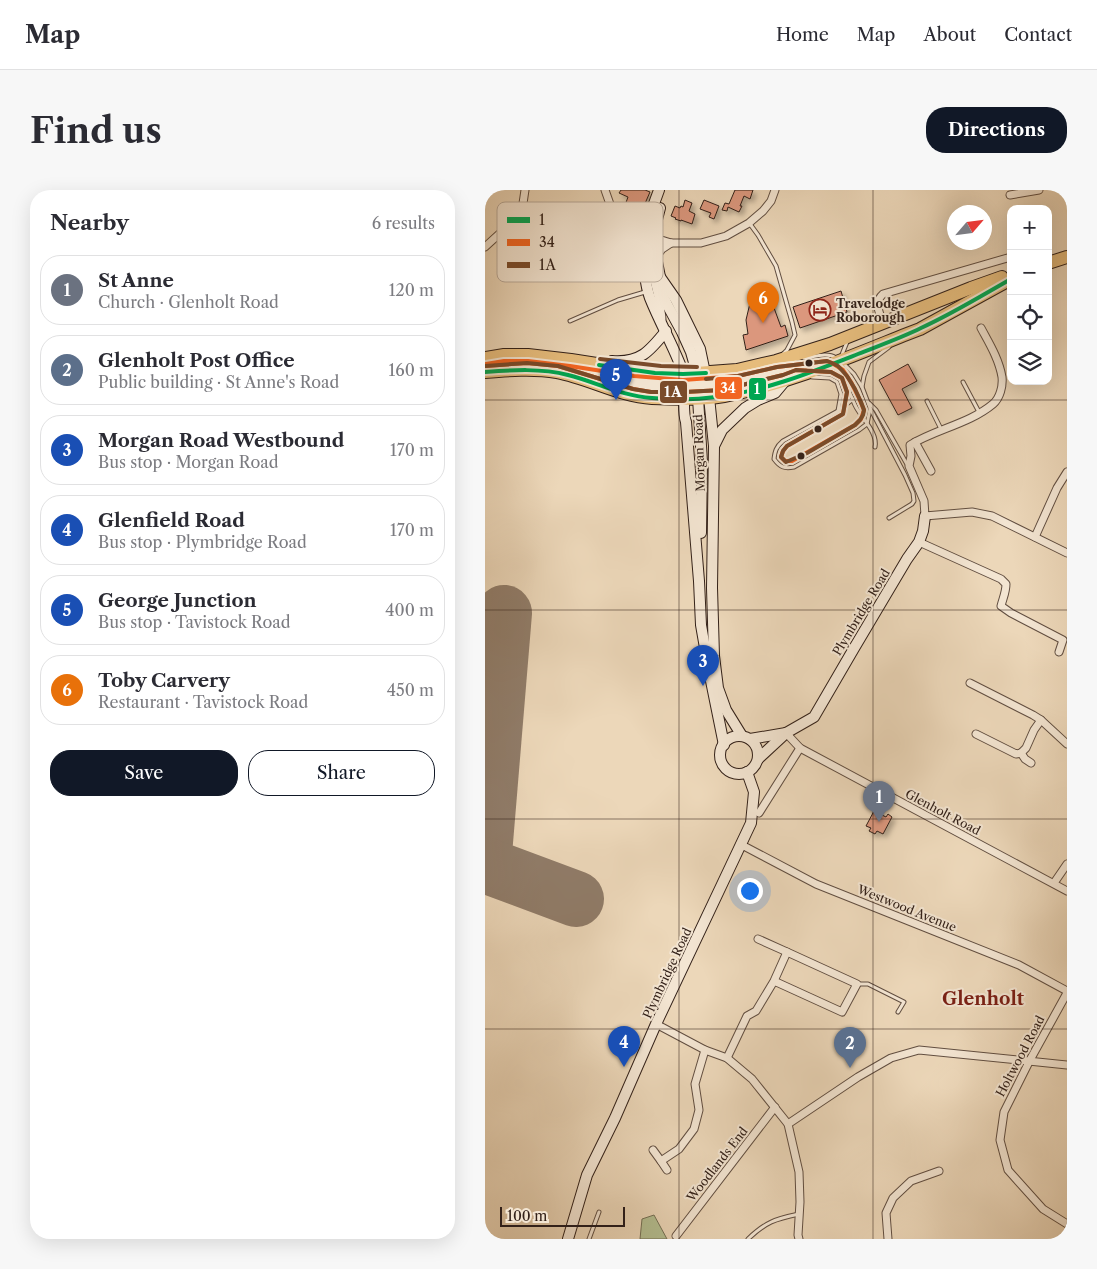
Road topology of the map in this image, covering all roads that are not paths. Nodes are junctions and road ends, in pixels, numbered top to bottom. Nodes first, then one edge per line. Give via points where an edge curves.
1 (605, 190) edge
2 (659, 190) edge
3 (664, 190) edge
4 (775, 190) edge
5 (1039, 190) edge
6 (1010, 195) dead end
7 (610, 202) edge
8 (655, 202) edge
9 (662, 202) edge
10 (749, 223) junction
11 (497, 236) edge
12 (663, 240) edge
13 (671, 243) junction
14 (485, 248) edge
15 (663, 249) edge
16 (1067, 257) edge
17 (1007, 258) edge
18 (1052, 262) edge
19 (1007, 278) edge
20 (1007, 279) edge
21 (663, 280) edge
22 (646, 282) edge
23 (655, 282) edge
24 (648, 291) junction
25 (570, 321) dead end
26 (664, 326) junction
27 (885, 326) junction
28 (981, 328) dead end
29 (907, 334) junction
30 (890, 335) dead end
31 (851, 336) junction
32 (485, 358) edge
33 (571, 360) junction
34 (776, 361) junction
35 (835, 362) junction
36 (485, 372) edge
37 (683, 374) junction
38 (791, 379) junction
39 (963, 382) dead end
40 (697, 387) junction
41 (862, 387) junction
42 (853, 399) junction
43 (867, 401) junction
44 (927, 401) dead end
45 (870, 408) junction
46 (838, 412) junction
47 (980, 412) junction
48 (867, 424) junction
49 (942, 430) junction
50 (915, 442) junction
51 (713, 446) junction
52 (875, 447) dead end
53 (909, 466) junction
54 (931, 471) dead end
55 (1067, 472) edge
56 (925, 516) junction
57 (889, 518) dead end
58 (1035, 537) junction
59 (919, 542) junction
60 (1067, 553) edge
61 (699, 581) junction
62 (1059, 652) dead end
63 (970, 682) dead end
64 (1041, 720) junction
65 (786, 734) junction
66 (976, 734) dead end
67 (746, 738) junction
68 (724, 744) junction
69 (1067, 744) edge
70 (800, 748) junction
71 (1021, 753) junction
72 (758, 759) junction
73 (1031, 763) dead end
74 (747, 772) junction
75 (759, 813) dead end
76 (740, 844) junction
77 (1067, 864) edge
78 (1054, 884) junction
79 (1067, 891) edge
80 (758, 939) dead end
81 (787, 952) junction
82 (774, 982) junction
83 (857, 984) junction
84 (1067, 992) edge
85 (898, 1012) dead end
86 (656, 1024) junction
87 (705, 1050) junction
88 (727, 1058) junction
89 (1030, 1060) junction
90 (1067, 1065) edge
91 (775, 1107) junction
92 (788, 1124) junction
93 (653, 1150) dead end
94 (661, 1160) junction
95 (667, 1170) dead end
96 (939, 1171) dead end
97 (599, 1212) dead end
98 (799, 1214) junction
99 (1067, 1224) edge
100 (676, 1236) dead end
101 (568, 1239) edge
102 (589, 1239) edge
103 (748, 1239) edge
104 (799, 1239) edge
105 (888, 1239) edge

1 - 7 street
2 - 8 main road
3 - 9 main road
4 - 10 street via 763,212
5 - 6 street
10 - 13 street via 726,236 701,243
10 - 34 lane via 776,266 795,335
11 - 14 street
12 - 13 street
13 - 15 street
16 - 18 highway
17 - 27 street via 883,294 877,307
19 - 27 highway via 979,286
20 - 29 highway
21 - 40 main road via 700,348
22 - 24 main road
23 - 26 street
24 - 25 lane
24 - 26 main road
26 - 33 main road via 649,351 631,361
26 - 37 main road
27 - 31 highway
28 - 47 street via 999,362 1002,390 994,404
29 - 30 lane
29 - 35 highway
29 - 41 lane via 869,362
31 - 34 highway
31 - 35 lane
32 - 33 highway via 504,355
33 - 37 highway
33 - 40 main road via 599,374 626,382
34 - 35 lane via 827,355 833,356
34 - 40 highway via 737,370
35 - 38 highway
35 - 40 main road via 812,364 719,386
35 - 41 lane via 854,374
35 - 42 lane
36 - 40 highway via 527,369 557,372 651,398
37 - 40 highway
38 - 40 highway via 723,396
38 - 46 lane via 830,378 837,382 841,394
38 - 51 main road via 775,393 758,400 731,420
39 - 47 lane
40 - 51 main road, Morgan Road via 711,411
40 - 61 main road, Morgan Road via 702,462
40 - 61 main road, Morgan Road via 685,418
41 - 43 lane
42 - 46 lane
42 - 48 lane
43 - 45 lane
43 - 53 lane via 876,410
44 - 49 lane
45 - 48 lane
45 - 57 lane via 913,493 912,504
46 - 48 lane via 783,441 777,446 774,459 786,468 793,467
47 - 49 street
48 - 52 lane via 874,434
49 - 50 street
50 - 53 street via 910,445
50 - 54 street
51 - 67 main road, Morgan Road via 714,656 718,688 726,710
53 - 56 street via 924,501
55 - 58 street
56 - 58 street via 972,512 992,516
56 - 59 main road, Plymbridge Road
58 - 60 street
59 - 62 street via 1001,579 1006,584 1001,606 1063,640
59 - 65 main road, Plymbridge Road via 814,717
61 - 68 main road, Morgan Road via 701,625
63 - 64 street
64 - 69 street
64 - 71 street
65 - 67 main road, Plymbridge Road
65 - 70 street, Glenholt Road
65 - 72 main road, Plymbridge Road
66 - 71 street via 1015,754
67 - 68 main road, Plymbridge Road via 736,736
67 - 72 main road via 755,744
68 - 74 main road via 721,750 723,764 734,773
70 - 75 street
70 - 78 street, Glenholt Road
71 - 73 street
72 - 74 main road, Plymbridge Road
74 - 76 main road, Plymbridge Road via 754,792 752,815
76 - 84 street, Westwood Avenue via 816,884 1019,965
76 - 86 main road, Plymbridge Road
77 - 78 street
78 - 79 street, Glenholt Road
80 - 81 street
81 - 82 street
81 - 83 street
82 - 83 street via 842,1012
82 - 88 street via 756,1011 747,1016
83 - 85 lane via 868,984 904,1002
84 - 89 street, Holtwood Road
86 - 87 street
86 - 101 main road, Plymbridge Road via 587,1175
87 - 88 street
87 - 94 street via 695,1084 699,1110 694,1129 679,1149
88 - 91 street via 752,1079
89 - 90 street
89 - 92 street via 919,1050 891,1058
89 - 99 street, Holtwood Road via 1004,1112 1000,1140 1008,1170 1043,1208
91 - 92 street
91 - 100 street, Woodlands End
92 - 98 street via 799,1172
93 - 94 street
94 - 95 street
96 - 105 street via 911,1181 893,1198 886,1213
97 - 102 lane
98 - 103 lane via 765,1224
98 - 104 street

